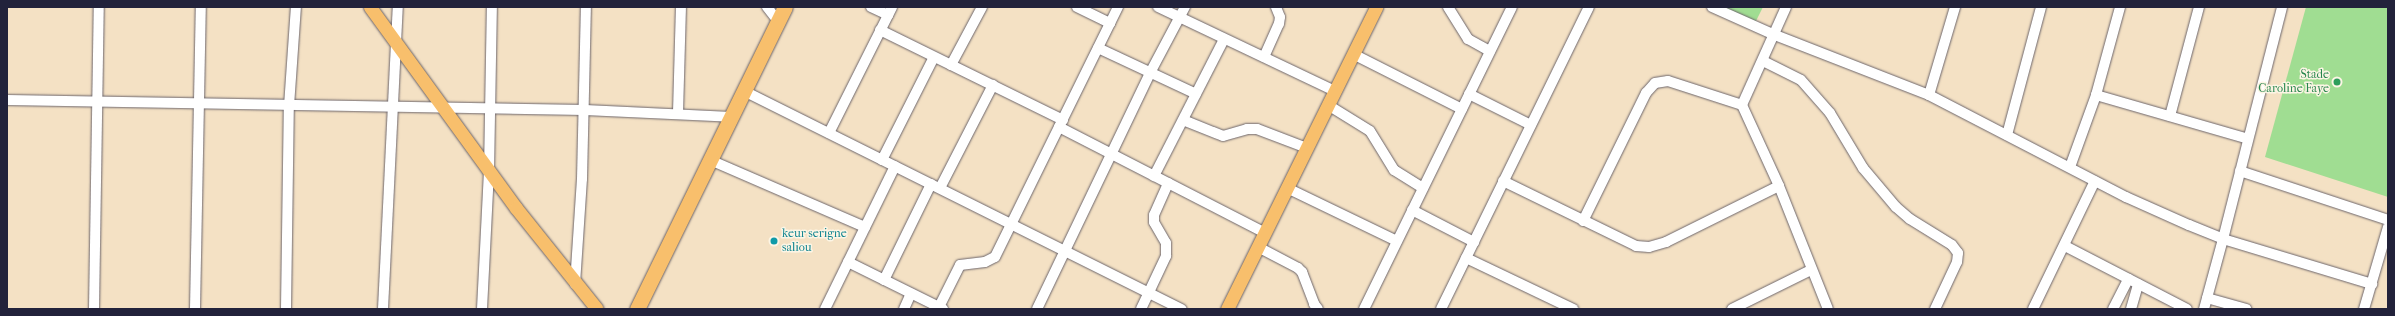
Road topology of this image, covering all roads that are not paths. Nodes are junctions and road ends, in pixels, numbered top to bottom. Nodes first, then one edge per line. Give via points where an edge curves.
1 (99, 7) edge
2 (201, 7) edge
3 (296, 7) edge
4 (370, 7) edge
5 (398, 7) edge
6 (492, 7) edge
7 (586, 7) edge
8 (681, 7) edge
9 (766, 7) edge
10 (785, 7) edge
11 (871, 7) edge
12 (982, 7) edge
13 (1077, 7) edge
14 (1118, 7) edge
15 (1158, 7) edge
16 (1185, 7) edge
17 (1276, 7) edge
18 (1376, 7) edge
19 (1448, 7) edge
20 (1512, 7) edge
21 (1589, 7) edge
22 (1712, 7) edge
23 (1786, 7) edge
24 (1955, 7) edge
25 (2041, 7) edge
26 (2120, 7) edge
27 (2199, 7) edge
28 (2282, 7) edge
29 (890, 11) edge
30 (1180, 17) junction
31 (778, 21) junction
32 (1110, 23) junction
33 (880, 30) junction
34 (1776, 35) junction
35 (1224, 38) junction
36 (397, 44) junction
37 (1098, 48) junction
38 (1490, 51) junction
39 (1353, 54) junction
40 (934, 57) junction
41 (1264, 57) junction
42 (1763, 61) junction
43 (951, 65) junction
44 (1150, 73) junction
45 (993, 85) junction
46 (744, 91) junction
47 (1335, 91) junction
48 (1196, 94) junction
49 (1469, 94) junction
50 (1929, 95) junction
51 (2096, 95) junction
52 (7, 100) edge
53 (98, 102) junction
54 (199, 104) junction
55 (1742, 104) junction
56 (1328, 105) junction
57 (289, 106) junction
58 (392, 108) junction
59 (444, 109) junction
60 (490, 109) junction
61 (1462, 109) junction
62 (585, 110) junction
63 (678, 113) junction
64 (2170, 116) junction
65 (731, 117) junction
66 (1182, 120) junction
67 (1061, 123) junction
68 (1531, 125) junction
69 (829, 133) junction
70 (2007, 135) junction
71 (2248, 138) junction
72 (1307, 148) junction
73 (1111, 154) junction
74 (710, 160) junction
75 (882, 160) junction
76 (895, 166) junction
77 (2070, 167) junction
78 (2240, 170) junction
79 (488, 172) junction
80 (1154, 176) junction
81 (2095, 181) junction
82 (1504, 182) junction
83 (1168, 183) junction
84 (936, 186) junction
85 (1779, 186) junction
86 (1287, 188) junction
87 (1423, 188) junction
88 (1412, 210) junction
89 (2388, 220) edge
90 (1583, 221) junction
91 (1012, 224) junction
92 (865, 227) junction
93 (2388, 227) edge
94 (1265, 233) junction
95 (2224, 239) junction
96 (1397, 241) junction
97 (1474, 242) junction
98 (2065, 246) junction
99 (1258, 247) junction
100 (1065, 250) junction
101 (1466, 258) junction
102 (848, 262) junction
103 (1812, 270) junction
104 (2128, 279) junction
105 (884, 280) junction
106 (575, 284) junction
107 (2138, 284) junction
108 (2372, 284) junction
109 (1148, 293) junction
110 (911, 294) junction
111 (2207, 298) junction
112 (941, 308) edge
113 (94, 309) edge
114 (195, 309) edge
115 (286, 309) edge
116 (383, 309) edge
117 (482, 309) edge
118 (597, 309) edge
119 (637, 309) edge
120 (825, 309) edge
121 (904, 309) edge
122 (1037, 309) edge
123 (1141, 309) edge
124 (1182, 309) edge
125 (1227, 309) edge
126 (1318, 309) edge
127 (1364, 309) edge
128 (1441, 309) edge
129 (1573, 309) edge
130 (1732, 309) edge
131 (1828, 309) edge
132 (1935, 309) edge
133 (2033, 309) edge
134 (2113, 309) edge
135 (2131, 309) edge
136 (2187, 309) edge
137 (2204, 309) edge
138 (2246, 309) edge
139 (2364, 309) edge

1 - 53 street
2 - 54 street
3 - 57 street
4 - 36 main road
5 - 36 street
6 - 60 street
7 - 62 street
8 - 63 street
9 - 31 street
10 - 31 highway
11 - 29 street
12 - 43 street
13 - 32 street
14 - 32 street
15 - 30 street
16 - 30 street
17 - 41 street via 1280,17 1279,24
18 - 39 main road
19 - 38 street via 1468,39
20 - 38 street
21 - 68 street
22 - 34 street
23 - 34 street
24 - 50 street
25 - 70 street
26 - 51 street
27 - 64 street
28 - 71 street
29 - 33 street
30 - 35 street
30 - 44 street
31 - 46 highway
32 - 37 street
33 - 40 street
33 - 69 street
34 - 42 street
34 - 50 street
35 - 41 street
35 - 48 street
36 - 58 street
36 - 59 main road
37 - 44 street
37 - 67 street
38 - 49 street
39 - 47 main road
39 - 61 street
40 - 43 street
40 - 75 street
41 - 47 street
42 - 55 street
42 - 132 street via 1801,80 1830,113 1863,168 1896,207 1910,219 1952,245 1958,253 1958,262
43 - 45 street
44 - 48 street
44 - 73 street
45 - 67 street
45 - 84 street
46 - 65 highway
46 - 69 street
47 - 56 main road
48 - 66 street
49 - 61 street
49 - 68 street
50 - 70 street
51 - 64 street
51 - 77 street
52 - 53 street
53 - 54 street
53 - 113 street
54 - 57 street
54 - 114 street
55 - 85 street
55 - 90 street via 1668,81 1655,82 1646,93
56 - 72 main road
56 - 87 street via 1370,131 1394,170
57 - 58 street
57 - 115 street
58 - 59 street
58 - 116 street
59 - 60 street
59 - 79 main road
60 - 62 street
60 - 79 street
61 - 87 street
62 - 63 street
62 - 106 street
63 - 65 street
64 - 71 street
65 - 74 highway
66 - 72 street via 1223,136 1246,129 1257,129
66 - 80 street
67 - 73 street
67 - 91 street
68 - 82 street
69 - 75 street
70 - 77 street
71 - 78 street
72 - 86 main road
73 - 80 street
73 - 100 street
74 - 92 street
74 - 119 highway
75 - 76 street
76 - 84 street
76 - 92 street
77 - 81 street
78 - 89 street
78 - 95 street
79 - 106 main road
79 - 117 street
80 - 83 street
81 - 95 street
81 - 98 street
82 - 90 street
82 - 97 street
83 - 94 street
83 - 109 street via 1154,215 1154,222 1166,243 1166,256
84 - 91 street
84 - 105 street
85 - 90 street via 1666,242 1649,247 1636,246
85 - 103 street
86 - 94 main road
86 - 96 street
87 - 88 street
88 - 96 street
88 - 97 street
91 - 100 street
91 - 112 street via 995,258 960,265
92 - 102 street
93 - 108 street
94 - 99 main road
95 - 108 street
95 - 111 street
96 - 127 street
97 - 101 street
98 - 104 street
98 - 133 street
99 - 125 main road
99 - 126 street via 1302,272
100 - 109 street
100 - 122 street
101 - 128 street
101 - 129 street
102 - 105 street
102 - 120 street
103 - 130 street
103 - 131 street
104 - 107 street
104 - 134 street
105 - 110 street
106 - 118 main road
107 - 135 street
107 - 136 street
108 - 139 street
109 - 123 street
109 - 124 street
110 - 112 street
110 - 121 street
111 - 137 street
111 - 138 street

